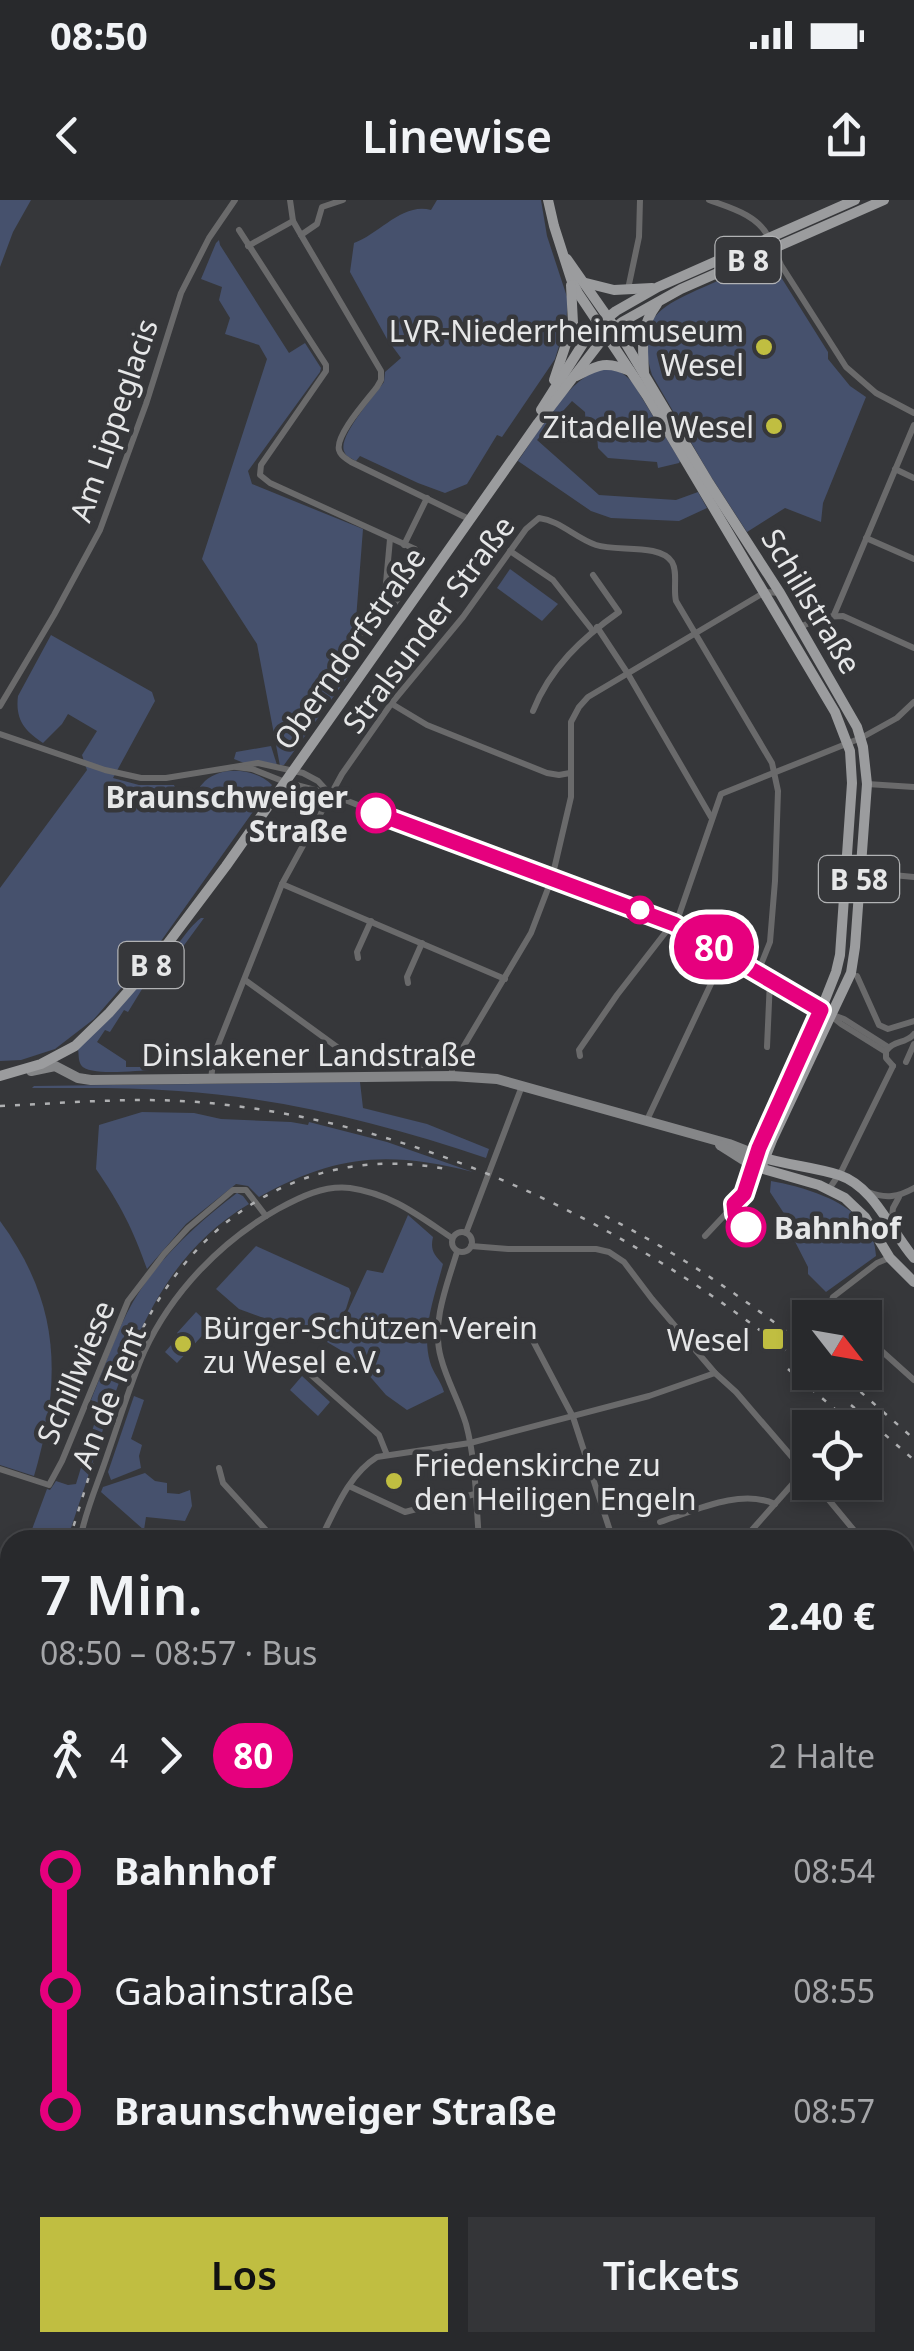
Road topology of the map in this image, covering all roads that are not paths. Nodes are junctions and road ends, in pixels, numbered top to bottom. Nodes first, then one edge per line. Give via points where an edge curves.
1 (235, 200) edge
2 (290, 200) edge
3 (343, 200) edge
4 (548, 200) edge
5 (640, 200) edge
6 (708, 200) edge
7 (854, 200) edge
8 (884, 200) edge
9 (293, 221) junction
10 (240, 230) dead end
11 (301, 235) junction
12 (771, 244) junction
13 (248, 246) junction
14 (577, 280) junction
15 (628, 290) junction
16 (659, 293) junction
17 (608, 316) junction
18 (598, 325) junction
19 (616, 327) junction
20 (605, 336) junction
21 (631, 371) junction
22 (644, 374) junction
23 (570, 379) junction
24 (550, 392) junction
25 (914, 413) edge
26 (914, 425) edge
27 (692, 461) junction
28 (895, 469) junction
29 (914, 478) edge
30 (488, 494) junction
31 (427, 498) junction
32 (470, 520) junction
33 (866, 538) junction
34 (390, 539) junction
35 (404, 545) junction
36 (510, 551) junction
37 (914, 559) edge
38 (593, 575) dead end
39 (765, 592) junction
40 (780, 593) junction
41 (834, 615) junction
42 (383, 617) junction
43 (800, 627) junction
44 (595, 629) junction
45 (364, 633) dead end
46 (697, 634) junction
47 (789, 634) junction
48 (914, 648) edge
49 (628, 674) junction
50 (914, 702) edge
51 (392, 704) junction
52 (0, 706) edge
53 (534, 711) dead end
54 (0, 734) edge
55 (861, 738) junction
56 (847, 744) junction
57 (236, 766) junction
58 (293, 770) junction
59 (775, 772) junction
60 (570, 773) junction
61 (281, 780) junction
62 (867, 784) junction
63 (914, 786) edge
64 (330, 794) junction
65 (721, 794) junction
66 (702, 802) junction
67 (712, 818) junction
68 (859, 872) junction
69 (914, 877) edge
70 (552, 878) junction
71 (282, 884) junction
72 (371, 921) junction
73 (674, 924) junction
74 (422, 943) junction
75 (725, 954) junction
76 (358, 958) dead end
77 (758, 972) junction
78 (856, 976) dead end
79 (505, 979) junction
80 (245, 980) junction
81 (770, 980) junction
82 (408, 983) dead end
83 (826, 1012) junction
84 (914, 1022) edge
85 (914, 1034) edge
86 (901, 1043) junction
87 (914, 1044) edge
88 (767, 1046) dead end
89 (887, 1049) junction
90 (909, 1052) junction
91 (65, 1053) junction
92 (580, 1056) dead end
93 (910, 1064) edge
94 (893, 1066) junction
95 (452, 1071) junction
96 (0, 1076) edge
97 (75, 1076) junction
98 (212, 1079) junction
99 (522, 1086) junction
100 (646, 1122) junction
101 (759, 1162) junction
102 (839, 1175) junction
103 (914, 1188) edge
104 (829, 1189) junction
105 (862, 1190) junction
106 (899, 1197) junction
107 (266, 1216) junction
108 (892, 1228) junction
109 (466, 1232) junction
110 (705, 1236) dead end
111 (452, 1238) junction
112 (471, 1246) junction
113 (905, 1248) junction
114 (458, 1252) junction
115 (890, 1258) junction
116 (914, 1258) edge
117 (914, 1282) edge
118 (831, 1300) edge
119 (530, 1335) dead end
120 (882, 1351) edge
121 (301, 1366) dead end
122 (715, 1373) junction
123 (914, 1380) edge
124 (573, 1416) junction
125 (470, 1443) junction
126 (387, 1455) junction
127 (792, 1457) edge
128 (219, 1468) dead end
129 (0, 1469) edge
130 (792, 1484) edge
131 (349, 1486) junction
132 (475, 1494) junction
133 (829, 1500) edge
134 (774, 1504) junction
135 (660, 1522) dead end
136 (83, 1530) edge
137 (267, 1530) edge
138 (325, 1530) edge
139 (478, 1530) edge
140 (607, 1530) edge
141 (752, 1530) edge
142 (854, 1530) edge

1 - 52 street, Am Lippeglacis via 180,293 100,530
2 - 9 street
3 - 11 street via 322,207 316,224
4 - 14 main road, Schillstraße / B 58
5 - 15 street
6 - 12 street via 744,213 766,230
7 - 12 main road, B 8
8 - 12 main road, B 8
9 - 11 street
9 - 13 street
10 - 13 street
11 - 31 street via 381,371 341,436 340,451
12 - 16 main road, B 8
12 - 25 street via 846,366 876,393
13 - 34 street via 326,364 260,475
14 - 15 main road
14 - 17 main road, Schillstraße / B 58
14 - 18 main road, Schillstraße / B 58
14 - 24 main road, B 8 via 573,323
15 - 16 main road
16 - 17 main road, B 8
16 - 19 main road, B 8
16 - 22 main road via 642,333
17 - 18 main road, B 8
17 - 19 main road, Schillstraße / B 58
18 - 20 main road, Schillstraße / B 58
18 - 24 main road, Oberndorfstraße / B 8
19 - 20 main road, B 8
19 - 22 main road, Schillstraße / B 58
20 - 21 main road, Schillstraße / B 58
20 - 23 main road, Oberndorfstraße / B 8
21 - 23 main road via 606,364
21 - 27 main road, Schillstraße / B 58
22 - 27 main road, Schillstraße / B 58
23 - 30 main road, Oberndorfstraße / B 8
24 - 30 main road, Oberndorfstraße / B 8
26 - 28 street
27 - 39 main road, Schillstraße / B 58
27 - 40 main road, Schillstraße / B 58
28 - 29 street
28 - 33 street
30 - 32 main road, Oberndorfstraße / B 8
31 - 32 street
31 - 35 street
32 - 58 main road, Oberndorfstraße / B 8
33 - 37 street
33 - 41 street
34 - 35 street
34 - 42 street
35 - 42 street via 420,554 419,566
36 - 44 street via 553,580
36 - 46 street, Stralsunder Straße via 539,518 597,545 662,554 674,568 676,601
36 - 51 street, Stralsunder Straße
38 - 44 street via 619,612
39 - 40 street
39 - 46 street
39 - 47 main road, Schillstraße / B 58
40 - 43 main road, Schillstraße / B 58
41 - 43 street
41 - 48 street
42 - 45 street
43 - 47 main road
43 - 55 main road, Schillstraße / B 58
44 - 49 street
44 - 53 street via 553,673
46 - 49 street
46 - 59 street
47 - 56 main road, Schillstraße / B 58
49 - 60 street via 588,697 574,714
49 - 66 street
50 - 55 street
51 - 60 street via 546,772
51 - 64 street, Stralsunder Straße
54 - 57 street via 141,778
55 - 56 street
55 - 62 main road, Schillstraße / B 58
56 - 59 street
56 - 83 main road, Schillstraße / B 58 via 852,782 840,956
57 - 58 street
57 - 61 street
58 - 61 main road, Oberndorfstraße / B 8
58 - 64 street
59 - 65 street
59 - 77 street via 776,881 770,942
60 - 70 street via 567,821
61 - 64 street
61 - 91 main road, Oberndorfstraße / B 8 via 153,963
62 - 63 street
62 - 68 main road, Schillstraße / B 58
64 - 70 street
64 - 71 street
65 - 66 street
65 - 67 street
66 - 67 street
67 - 73 street
68 - 69 street
68 - 83 main road, Schillstraße / B 58 via 851,973
70 - 73 street
70 - 79 street
71 - 72 street
71 - 80 street
72 - 74 street
72 - 76 street
73 - 75 street
73 - 92 street via 607,1008
74 - 79 street
74 - 82 street
75 - 77 street
75 - 100 street
77 - 81 street
78 - 84 street via 879,1025
79 - 95 street
80 - 95 street via 358,1063
80 - 98 street via 214,1055
81 - 83 street
81 - 88 street
83 - 89 street
83 - 101 main road, B 58
85 - 86 street
86 - 89 street
86 - 90 street
87 - 90 street
89 - 94 street
90 - 93 street
91 - 96 main road, Oberndorfstraße / B 8
91 - 97 main road
93 - 94 street
94 - 102 street
95 - 98 main road, Dinslakener Landstraße
95 - 99 main road, Dinslakener Landstraße
96 - 97 main road, Dinslakener Landstraße via 55,1066
97 - 98 main road, Dinslakener Landstraße
99 - 100 main road, Dinslakener Landstraße
99 - 109 street
100 - 101 main road, Dinslakener Landstraße
101 - 102 main road
101 - 104 main road
101 - 110 street via 744,1194
102 - 104 street
102 - 105 main road
103 - 106 street
104 - 115 main road via 866,1217
105 - 106 street
105 - 108 main road
106 - 108 street
107 - 111 street, An de Tent via 315,1192 349,1188 409,1208
107 - 129 street, Schillwiese via 246,1190 232,1190 164,1254 128,1301 49,1485
107 - 136 street, An de Tent via 197,1273 146,1348
108 - 113 main road
109 - 111 street
109 - 112 street
111 - 114 street
112 - 114 street
112 - 122 street via 609,1252
113 - 115 main road
113 - 116 main road
114 - 125 street via 438,1345
115 - 117 main road
115 - 118 street
119 - 124 street
120 - 123 street
121 - 126 street via 379,1435
122 - 124 street
122 - 127 street
124 - 125 street
124 - 140 street
125 - 126 street
125 - 132 street
126 - 131 street via 369,1462
128 - 137 street via 223,1483
130 - 134 street
131 - 132 street via 406,1512
131 - 138 street
132 - 139 street
133 - 142 street
134 - 135 street via 728,1500
134 - 141 street

